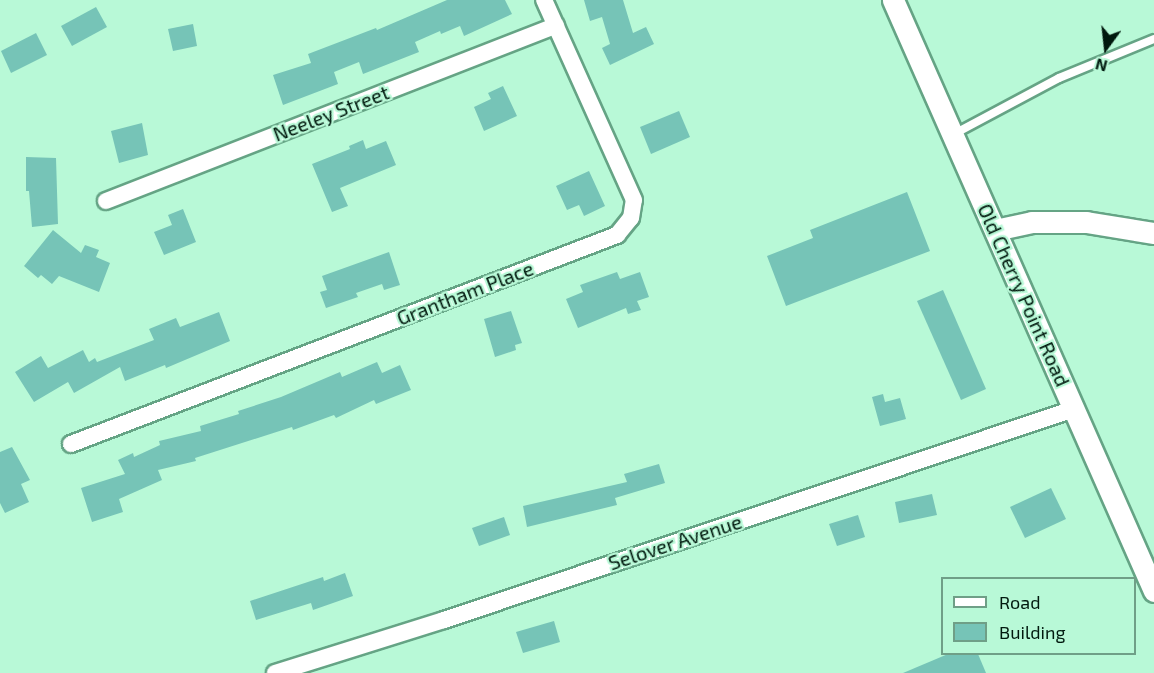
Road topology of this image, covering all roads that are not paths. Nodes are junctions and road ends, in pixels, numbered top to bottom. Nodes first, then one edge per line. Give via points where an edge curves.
1 (544, 0) edge
2 (892, 0) edge
3 (556, 26) junction
4 (1154, 39) edge
5 (953, 134) junction
6 (106, 201) dead end
7 (995, 230) junction
8 (1154, 233) edge
9 (1074, 408) junction
10 (71, 444) dead end
11 (1154, 591) edge
12 (275, 673) edge

1 - 3 street, Grantham Place
2 - 5 street, Old Cherry Point Road
3 - 6 street, Neeley Street
3 - 10 street, Grantham Place via 634,200 631,218 617,235
4 - 5 lane via 1059,78
5 - 7 street, Old Cherry Point Road
7 - 8 street via 1032,222 1086,222
7 - 9 street, Old Cherry Point Road
9 - 11 street, Old Cherry Point Road
9 - 12 street, Selover Avenue

